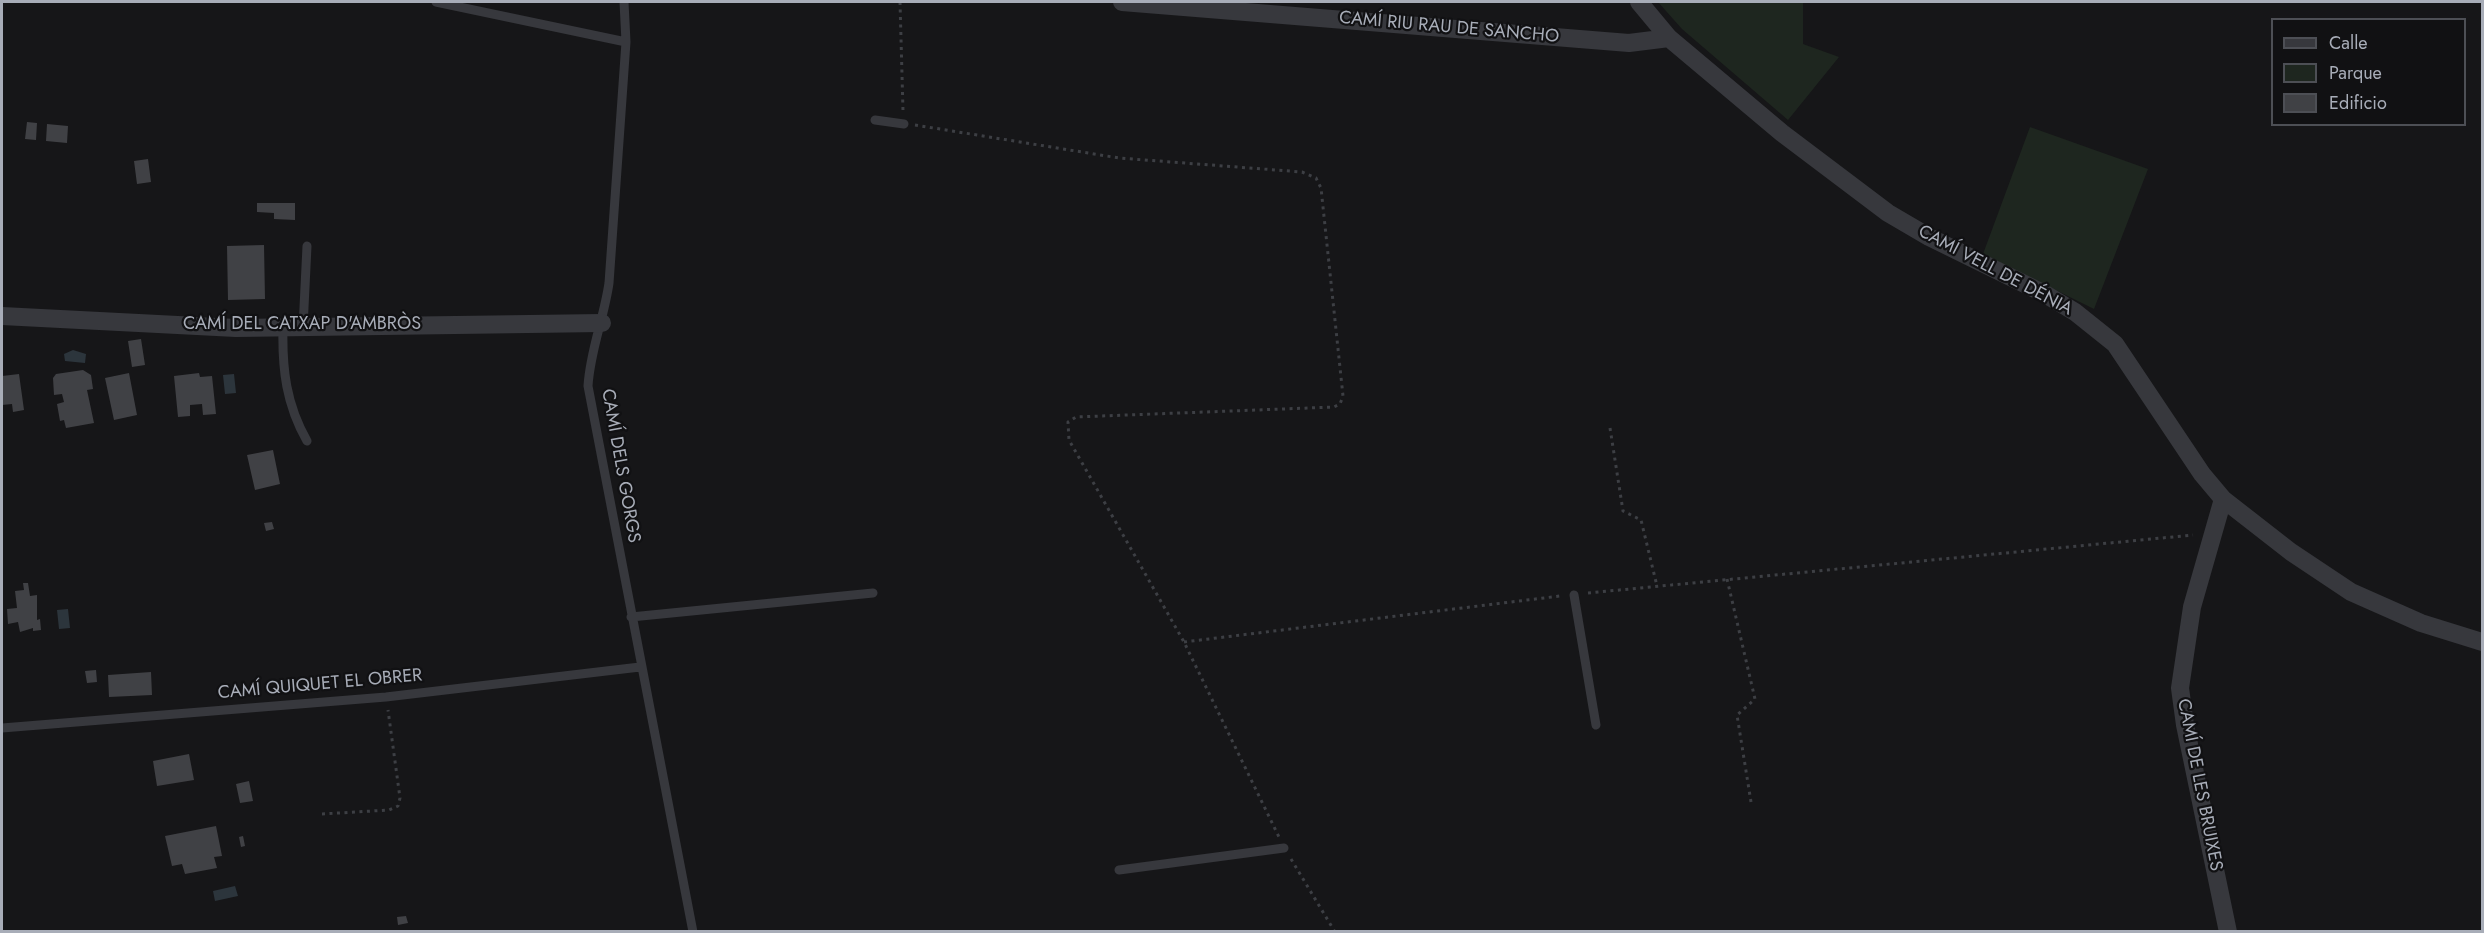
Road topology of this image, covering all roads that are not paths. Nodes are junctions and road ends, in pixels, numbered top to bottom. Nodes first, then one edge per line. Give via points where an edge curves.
1 (436, 2) edge
2 (624, 2) edge
3 (1122, 2) edge
4 (1639, 2) edge
5 (1669, 38) junction
6 (626, 42) junction
7 (875, 120) dead end
8 (903, 124) road end
9 (307, 246) dead end
10 (2, 316) edge
11 (602, 323) junction
12 (283, 327) junction
13 (303, 328) junction
14 (307, 441) dead end
15 (2223, 499) junction
16 (873, 593) dead end
17 (1574, 595) road end
18 (631, 617) junction
19 (2482, 642) edge
20 (640, 667) junction
21 (1596, 725) dead end
22 (2, 728) edge
23 (1284, 848) road end
24 (1119, 870) dead end
25 (693, 932) edge
26 (2228, 932) edge

1 - 6 lane
2 - 6 lane, CAMÍ DELS GORGS
3 - 5 street, CAMÍ RIU RAU DE SANCHO via 1629,43
4 - 5 street, CAMÍ VELL DE DÉNIA
5 - 15 street, CAMÍ VELL DE DÉNIA via 1782,133 1888,213 2045,294 2100,330 2115,344
6 - 11 lane, CAMÍ DELS GORGS via 609,283
7 - 8 lane
9 - 13 lane
10 - 12 street, CAMÍ DEL CATXAP D'AMBRÒS
11 - 13 street, CAMÍ DEL CATXAP D'AMBRÒS
11 - 18 lane, CAMÍ DELS GORGS via 592,352 588,386
12 - 13 street, CAMÍ DEL CATXAP D'AMBRÒS
12 - 14 lane via 282,366 296,418
15 - 19 street, CAMÍ VELL DE DÉNIA via 2351,592 2421,623
15 - 26 street, CAMÍ DE LES BRUIXES via 2187,632 2180,688
16 - 18 lane
17 - 21 lane
18 - 20 lane, CAMÍ DELS GORGS
20 - 22 lane, CAMÍ QUIQUET EL OBRER via 386,697
20 - 25 lane, CAMÍ DELS GORGS
23 - 24 lane

